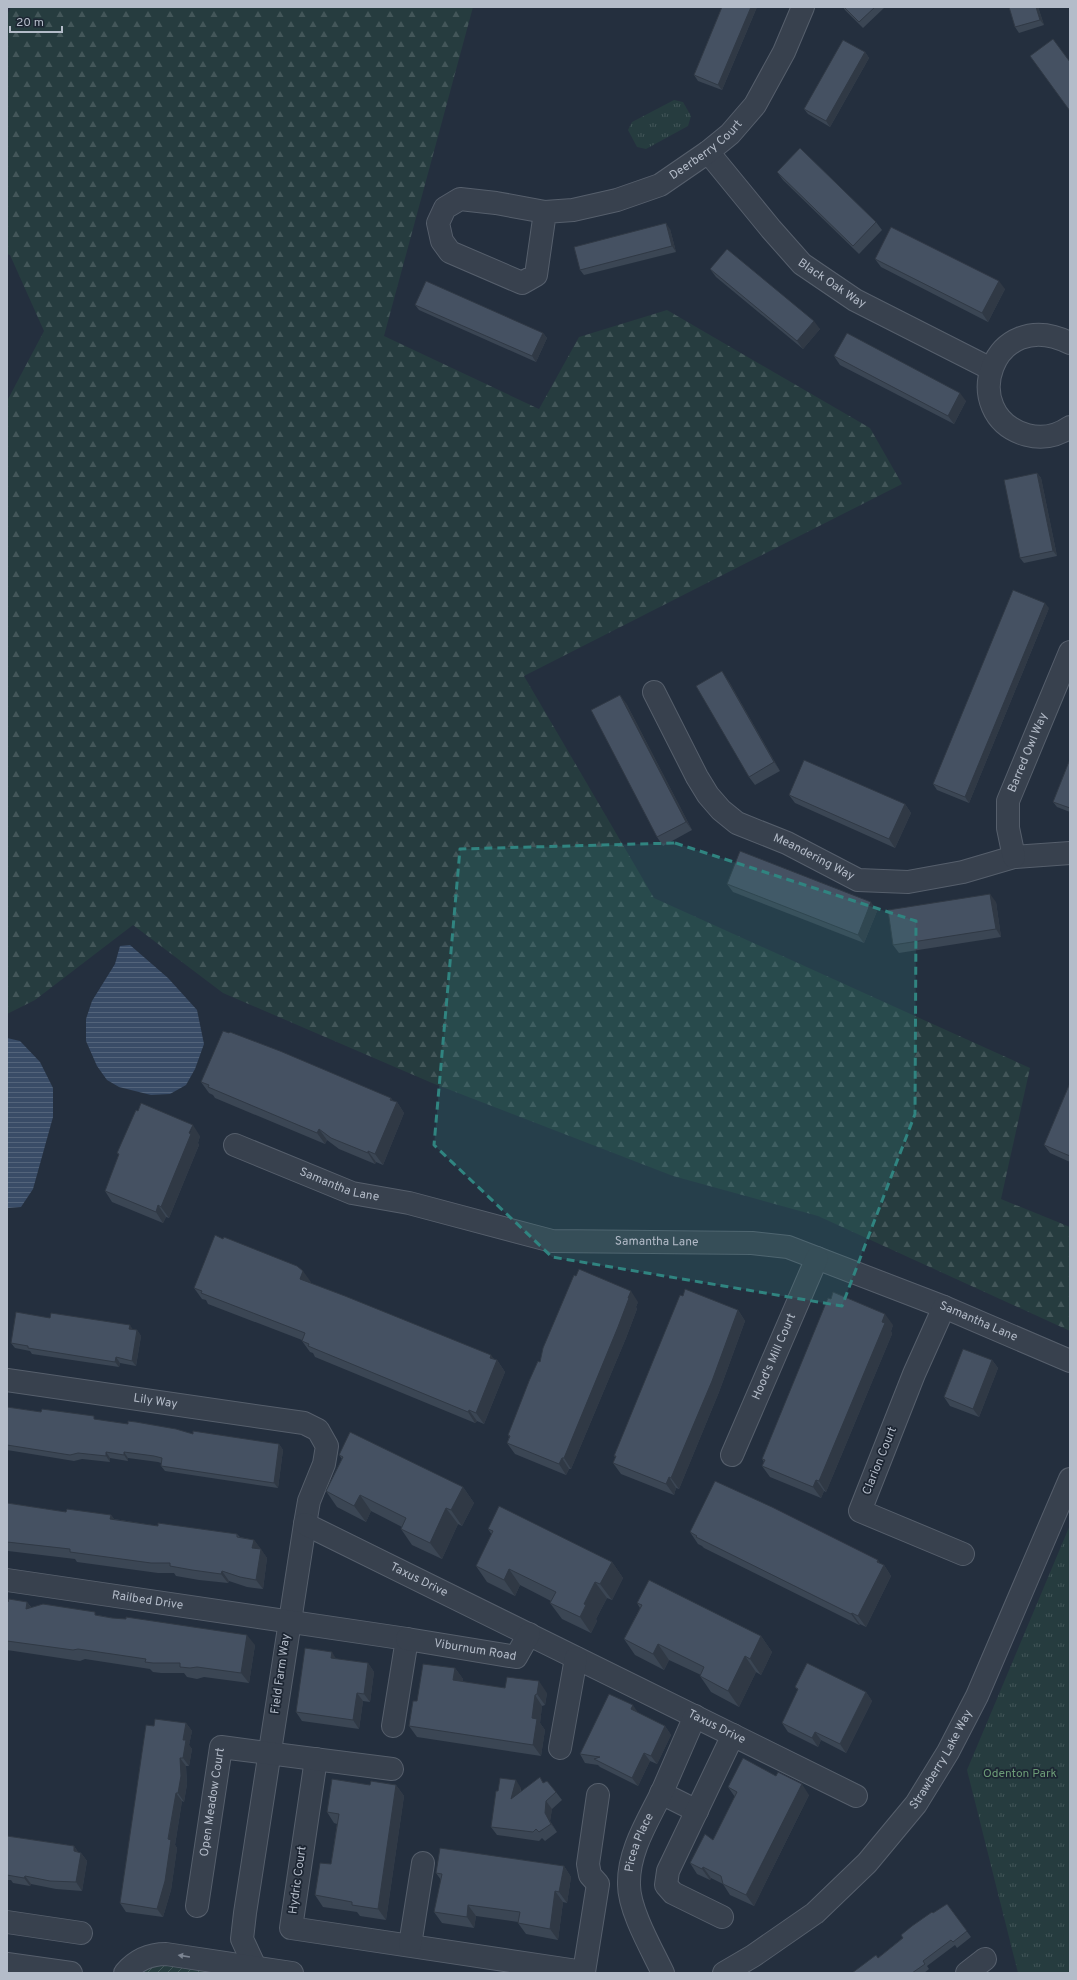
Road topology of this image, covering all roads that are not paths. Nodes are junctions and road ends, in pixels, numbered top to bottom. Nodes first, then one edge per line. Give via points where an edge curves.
1 (803, 7) edge
2 (708, 152) junction
3 (545, 212) junction
4 (1070, 343) edge
5 (991, 369) junction
6 (1067, 436) edge
7 (1070, 652) edge
8 (654, 692) dead end
9 (1070, 852) edge
10 (1014, 858) junction
11 (235, 1145) dead end
12 (817, 1258) junction
13 (944, 1307) junction
14 (1070, 1361) edge
15 (7, 1380) edge
16 (304, 1423) joint
17 (732, 1455) dead end
18 (1070, 1479) edge
19 (305, 1524) junction
20 (963, 1554) dead end
21 (7, 1580) edge
22 (289, 1620) junction
23 (529, 1634) junction
24 (407, 1639) junction
25 (576, 1658) junction
26 (694, 1716) junction
27 (393, 1726) dead end
28 (733, 1735) junction
29 (560, 1748) dead end
30 (270, 1752) junction
31 (316, 1759) junction
32 (392, 1769) dead end
33 (661, 1793) junction
34 (598, 1795) dead end
35 (856, 1796) dead end
36 (697, 1812) junction
37 (423, 1863) dead end
38 (598, 1884) junction
39 (628, 1885) junction
40 (197, 1906) dead end
41 (722, 1916) dead end
42 (7, 1922) edge
43 (81, 1933) dead end
44 (242, 1939) junction
45 (410, 1945) junction
46 (985, 1959) dead end
47 (222, 1962) junction
48 (7, 1964) edge
49 (255, 1967) junction
50 (71, 1973) edge
51 (125, 1973) edge
52 (292, 1973) edge
53 (663, 1973) edge
54 (724, 1973) edge
55 (966, 1973) edge

1 - 2 street, Deerberry Court via 784,52 755,105 730,134
2 - 3 street, Deerberry Court via 660,185 639,193 573,210
2 - 5 street, Black Oak Way via 802,264 855,300
3 - 3 street, Deerberry Court via 460,199 445,208 438,223 442,241 450,252 522,283 536,276
4 - 5 street via 1058,337 1040,334 1025,336 1008,344 1000,352
5 - 6 street via 989,392 993,408 1005,424 1034,437
7 - 10 street, Barred Owl Way via 1008,801 1008,828
8 - 10 street, Meandering Way via 697,778 721,810 737,823 787,843 858,880 908,882 963,872
9 - 10 street, Meandering Way
11 - 12 street, Samantha Lane via 352,1193 409,1203 552,1241 752,1243 788,1247
12 - 13 street, Samantha Lane
12 - 17 street, Hood's Mill Court
13 - 14 street, Samantha Lane
13 - 20 street, Clarion Court via 914,1374 860,1511
15 - 16 street, Lily Way
16 - 19 street, Field Farm Way via 318,1430 326,1446 324,1464 309,1501
18 - 54 street, Strawberry Lake Way via 977,1696 948,1752 916,1804 867,1863 816,1914
19 - 22 street, Field Farm Way
19 - 23 street, Taxus Drive
21 - 22 street, Railbed Drive
22 - 24 street, Viburnum Road
22 - 30 street, Field Farm Way
23 - 24 street, Viburnum Road via 516,1657
23 - 25 street, Taxus Drive
24 - 27 street
25 - 26 street, Taxus Drive
25 - 29 street
26 - 28 street, Taxus Drive
26 - 33 street, Picea Place
28 - 35 street, Taxus Drive
28 - 36 street
30 - 31 street
30 - 40 street, Open Meadow Court via 221,1747
30 - 44 street, Field Farm Way
31 - 32 street
31 - 45 street, Hydric Court via 291,1928
33 - 36 street
33 - 39 street, Picea Place via 645,1822 633,1856
34 - 38 street via 588,1864 590,1875
36 - 41 street via 668,1871 666,1885 673,1893
37 - 45 street
38 - 39 street
38 - 45 street, Hydric Court via 584,1972
39 - 53 street, Picea Place via 631,1902
42 - 43 street
44 - 47 street
44 - 49 street
46 - 55 street
47 - 49 street
47 -> 51 street via 154,1954 137,1962
48 - 50 street
49 - 52 street

